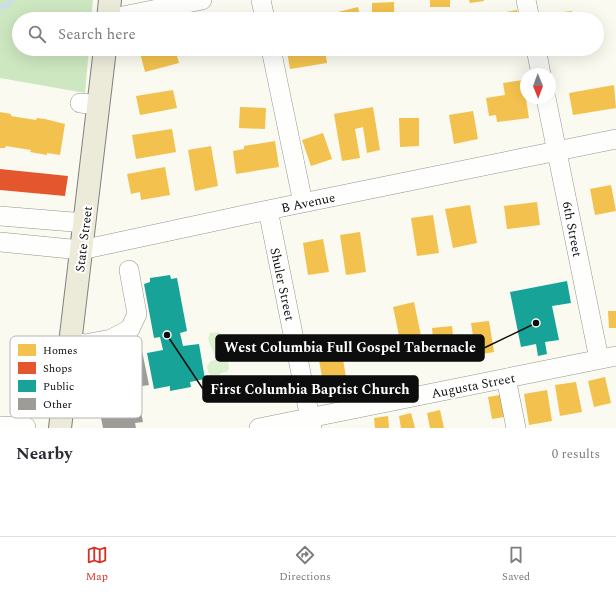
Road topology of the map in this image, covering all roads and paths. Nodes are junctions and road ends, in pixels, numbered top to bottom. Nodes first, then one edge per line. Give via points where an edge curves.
1 (110, 0) edge
2 (202, 0) edge
3 (261, 0) edge
4 (526, 0) edge
5 (109, 12) edge
6 (143, 12) edge
7 (264, 12) edge
8 (529, 12) edge
9 (103, 56) edge
10 (273, 56) edge
11 (537, 56) edge
12 (540, 68) edge
13 (547, 104) edge
14 (616, 140) edge
15 (557, 151) junction
16 (303, 203) junction
17 (268, 210) junction
18 (9, 216) edge
19 (85, 223) junction
20 (8, 243) edge
21 (81, 250) junction
22 (129, 270) dead end
23 (71, 336) edge
24 (116, 336) edge
25 (608, 358) edge
26 (506, 378) junction
27 (61, 418) edge
28 (311, 423) edge
29 (0, 426) edge
30 (26, 427) edge
31 (60, 428) edge
32 (259, 428) edge
33 (516, 428) edge

1 - 5 main road
2 - 6 street
3 - 7 street
4 - 8 street
9 - 19 main road, State Street via 89,104
10 - 16 street
11 - 12 street
13 - 15 street, 6th Street
14 - 15 street, B Avenue
15 - 16 street, B Avenue
15 - 25 street, 6th Street
16 - 17 street, B Avenue
17 - 21 street, B Avenue
17 - 28 street, Shuler Street
18 - 19 street
18 - 20 street
19 - 21 main road, State Street
20 - 21 street, B Avenue
21 - 23 main road, State Street
22 - 24 street via 137,314 130,329
25 - 26 street, Augusta Street
26 - 28 street, Augusta Street
26 - 33 street
27 - 31 main road, State Street
28 - 32 street, Augusta Street
29 - 30 street

